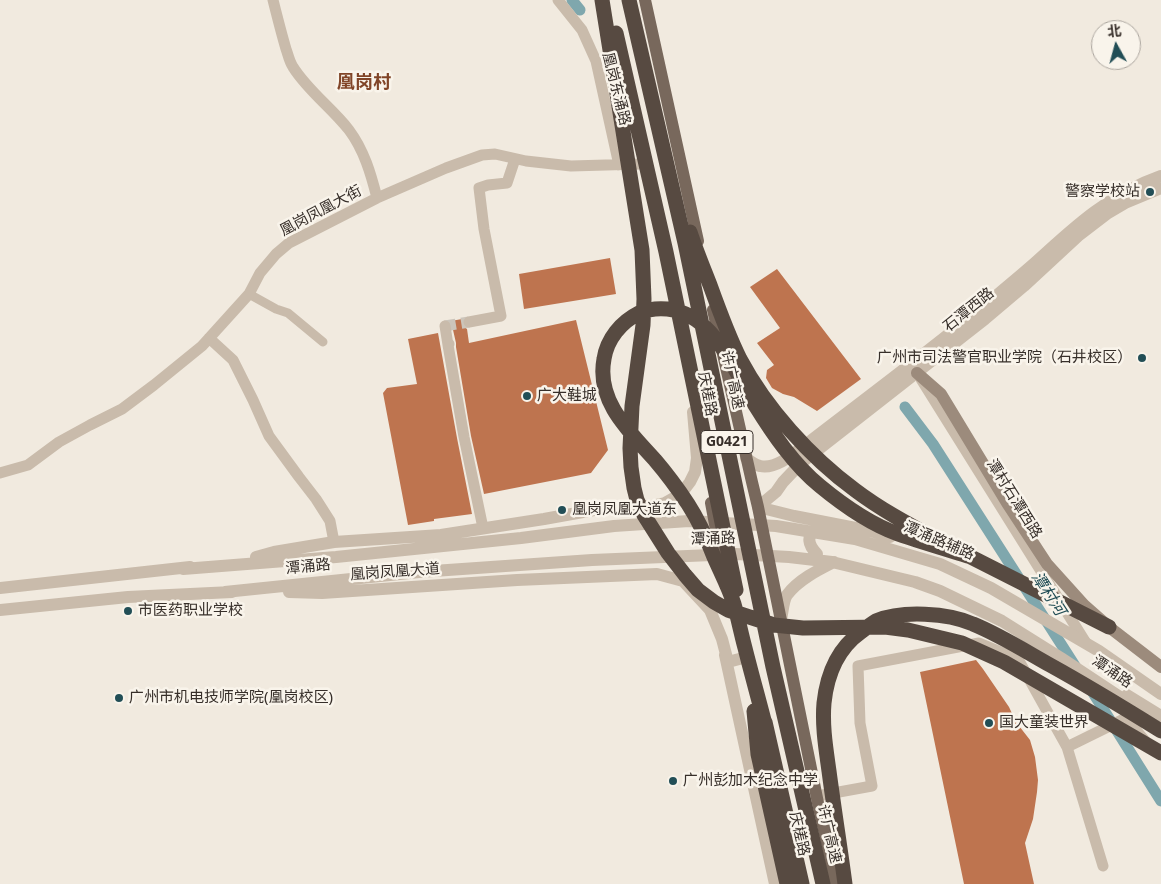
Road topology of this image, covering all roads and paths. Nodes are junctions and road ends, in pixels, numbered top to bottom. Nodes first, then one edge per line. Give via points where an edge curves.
1 (273, 0) edge
2 (558, 0) edge
3 (602, 0) edge
4 (608, 0) edge
5 (629, 0) edge
6 (645, 0) edge
7 (662, 143) junction
8 (515, 159) junction
9 (641, 164) junction
10 (619, 165) junction
11 (1161, 176) edge
12 (1161, 188) edge
13 (377, 198) junction
14 (249, 294) junction
15 (469, 322) tunnel mouth
16 (445, 326) dead end
17 (209, 338) junction
18 (323, 342) dead end
19 (914, 368) junction
20 (694, 412) junction
21 (746, 458) junction
22 (0, 473) edge
23 (758, 506) junction
24 (833, 523) junction
25 (483, 528) junction
26 (334, 542) junction
27 (768, 552) junction
28 (816, 554) junction
29 (968, 556) junction
30 (841, 558) junction
31 (723, 565) junction
32 (183, 569) junction
33 (0, 588) edge
34 (225, 592) junction
35 (0, 610) edge
36 (781, 619) junction
37 (1109, 627) junction
38 (720, 634) junction
39 (1091, 651) junction
40 (743, 658) junction
41 (1161, 667) edge
42 (1161, 694) edge
43 (1161, 700) edge
44 (1138, 702) junction
45 (754, 709) junction
46 (1161, 716) edge
47 (1126, 718) junction
48 (1161, 724) edge
49 (1161, 731) edge
50 (767, 732) junction
51 (1067, 747) junction
52 (1161, 753) edge
53 (1161, 760) edge
54 (817, 796) junction
55 (1104, 866) dead end
56 (775, 884) edge
57 (787, 884) edge
58 (794, 884) edge
59 (802, 884) edge
60 (823, 884) edge
61 (836, 884) edge
62 (845, 884) edge

1 - 13 street via 291,65 357,143
2 - 10 street, 凰岗东涌路 via 582,30 596,61
3 - 9 main road, 庆槎路
3 - 52 highway via 642,250 644,316 632,406 631,467 634,488 644,515 684,575 698,590 728,610 774,625 892,628 962,643 1004,662
4 - 50 highway, G0421 via 666,252
5 - 7 highway, 许广高速 / G0421
6 - 21 main road, 庆槎路
7 - 29 highway via 726,328 762,394 800,442 832,472 898,518
7 - 60 highway, 许广高速 / G0421 via 773,667
8 - 10 street, 凰岗凤凰大街 via 571,166
8 - 13 street, 凰岗凤凰大街 via 495,154 482,155
8 - 15 street via 507,183 479,188 500,316
9 - 10 street, 凰岗凤凰大街
9 - 20 main road, 庆槎路
11 - 19 street, 石潭西路 via 1114,198 1072,229
12 - 19 street, 石潭西路 via 1108,213 985,319
13 - 14 street, 凰岗凤凰大街 via 288,243 260,273
14 - 17 street, 凰岗凤凰大街
14 - 18 street via 288,313
16 - 25 street
17 - 22 street, 凰岗凤凰大街 via 122,410 59,442 28,464
17 - 26 street via 233,360 269,436 330,521
19 - 21 street, 石潭西路 via 780,463 758,466
19 - 23 street, 石潭西路 via 801,463 776,492
19 - 37 main road via 941,394 1047,564
19 - 39 street, 潭村石潭西路
20 - 25 street via 695,472 681,494 665,503 594,510
20 - 31 main road, 庆槎路
21 - 23 main road, 庆槎路
23 - 24 street, 潭涌路辅路
23 - 27 main road, 庆槎路
24 - 28 street via 814,529 810,535 810,546
24 - 39 street, 潭涌路辅路 via 871,531 948,559 989,582
25 - 26 street via 433,536
26 - 32 street
27 - 28 street
27 - 36 main road, 庆槎路
28 - 30 street
29 - 37 highway
29 - 50 highway via 897,534 873,522 820,486 776,436 714,335 698,321 683,312 657,309 646,310 624,323 609,341 605,353 602,367 606,396 618,417 660,466 703,531 734,603
30 - 36 street via 800,582 787,596
30 - 44 street via 925,578 1006,614
31 - 38 street
31 - 40 main road, 庆槎路
32 - 33 street
32 - 42 street, 潭涌路 via 336,557 614,526 689,522 776,526 855,539 940,564 991,588 1099,651
34 - 35 street, 凰岗凤凰大道 via 128,597
34 - 38 street, 凰岗凤凰大道 via 322,593 657,574 683,581 710,610
34 - 48 street, 潭涌路 via 420,572 582,560 736,554 832,562 916,582 1002,621
36 - 54 main road, 庆槎路
37 - 41 main road
38 - 40 street, 凰岗凤凰大道 via 728,662
38 - 56 street
39 - 43 street, 潭涌路辅路
40 - 45 main road, 庆槎路
44 - 46 street
44 - 47 street
45 - 57 highway via 758,754
45 - 58 main road, 庆槎路
47 - 51 street
47 - 53 street
49 - 62 highway via 1105,696 972,623 909,614 875,622 845,646 833,664 824,703 824,730
50 - 59 highway, G0421
51 - 54 street via 1018,659 979,643 858,666 860,724 872,786
51 - 55 street
54 - 61 main road, 庆槎路

